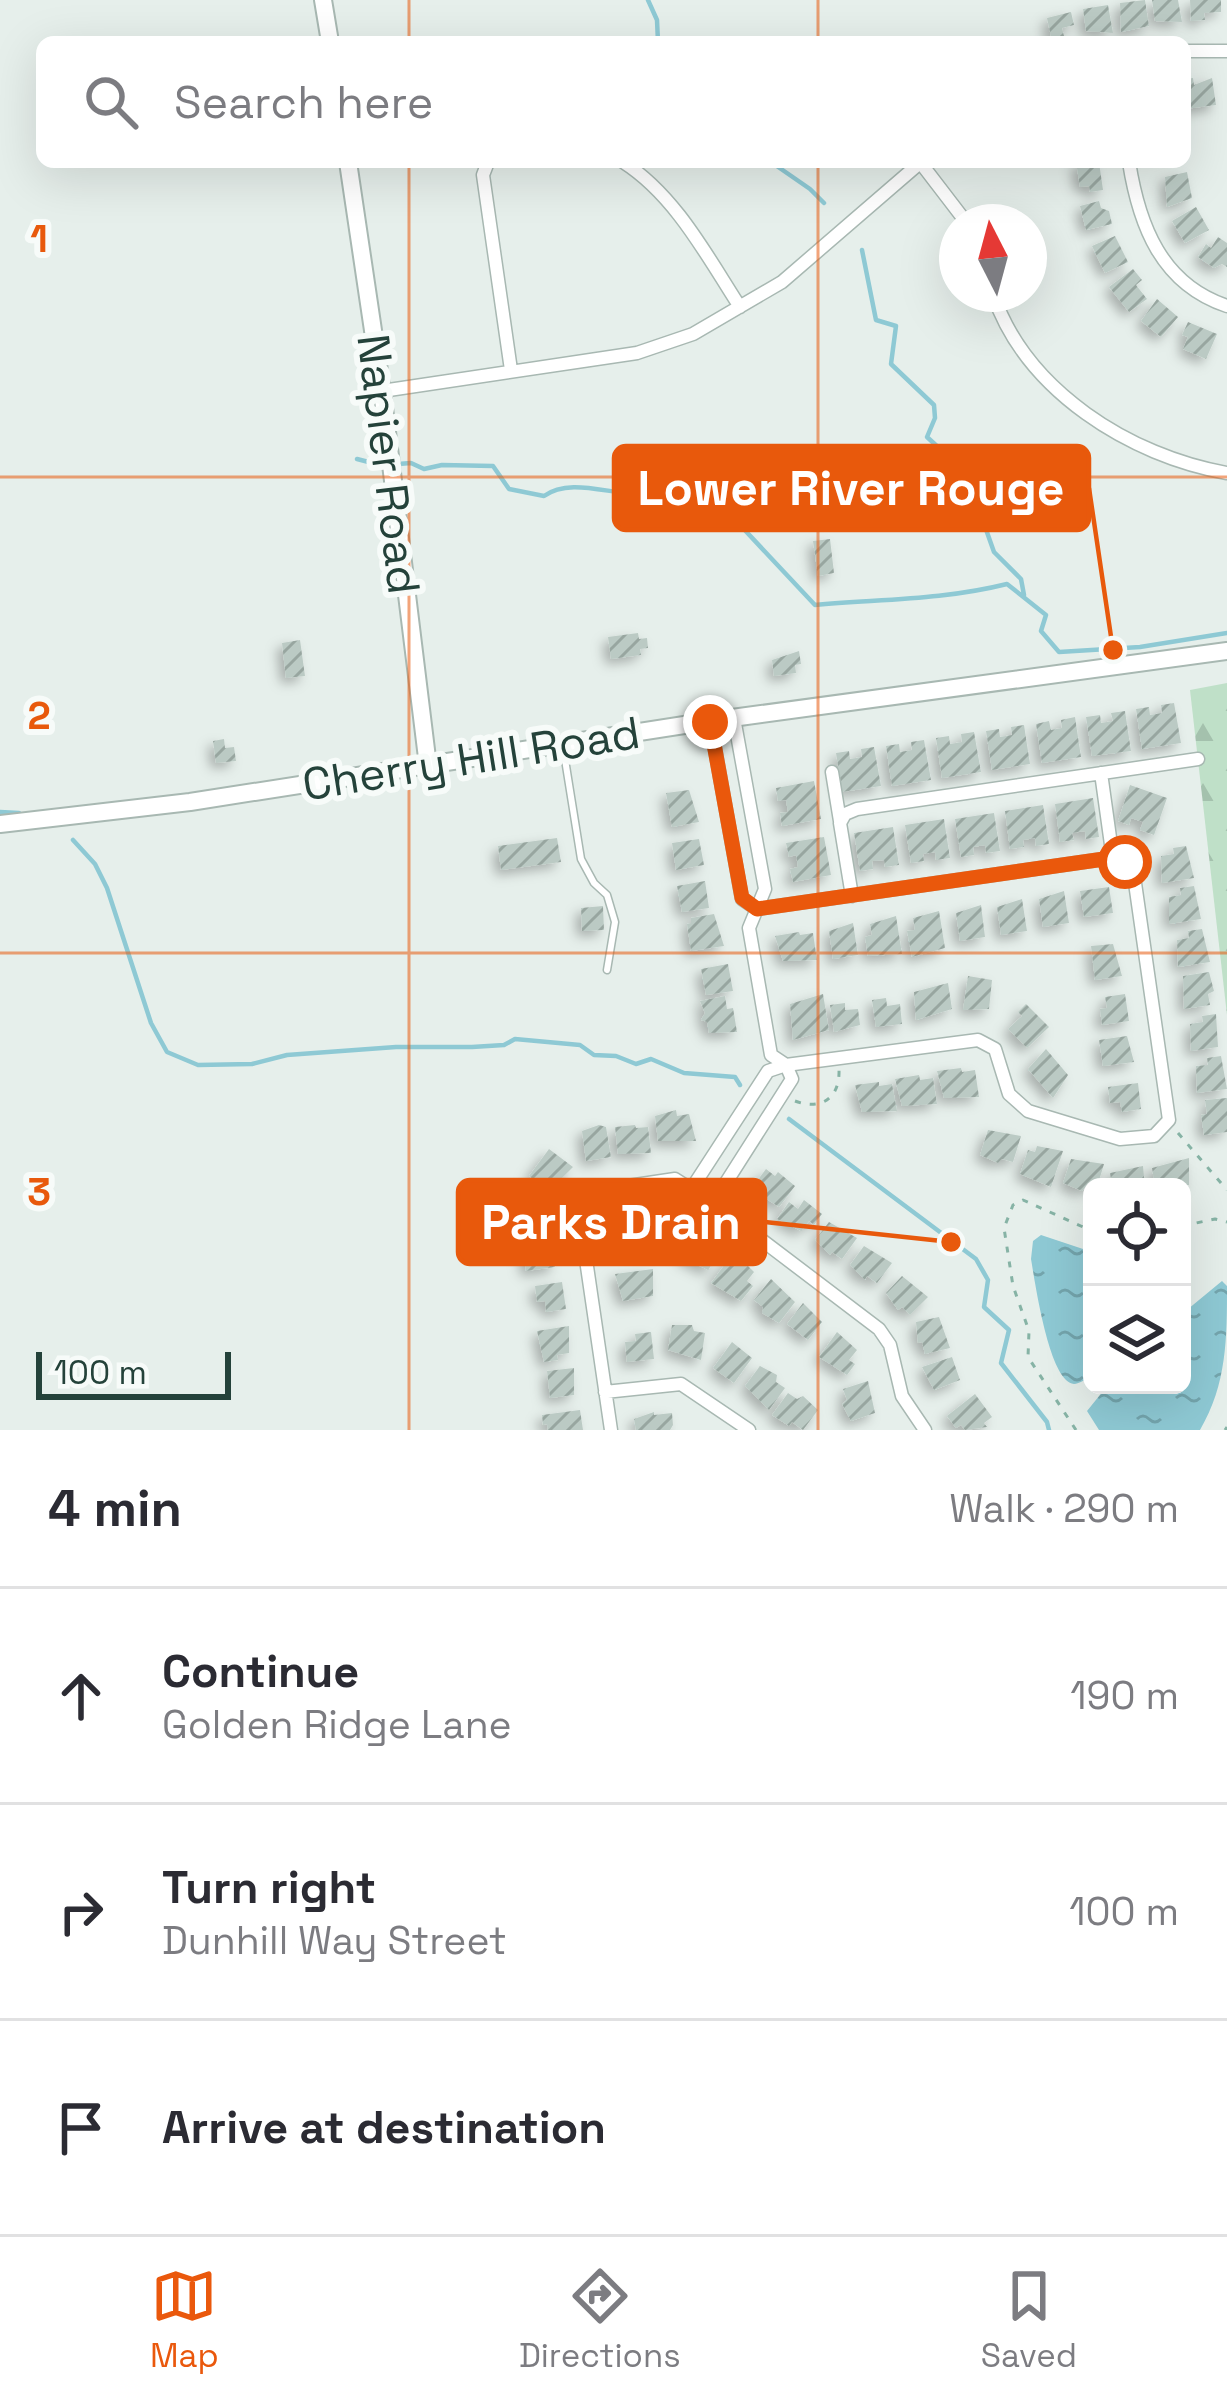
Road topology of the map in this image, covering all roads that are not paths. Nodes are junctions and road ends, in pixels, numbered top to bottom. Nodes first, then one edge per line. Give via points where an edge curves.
1 (323, 0) edge
2 (329, 36) edge
3 (1191, 51) edge
4 (1227, 51) edge
5 (349, 168) edge
6 (486, 168) edge
7 (630, 168) edge
8 (914, 168) edge
9 (925, 168) edge
10 (1130, 168) edge
11 (952, 204) edge
12 (1227, 306) edge
13 (740, 307) junction
14 (1003, 312) edge
15 (511, 370) junction
16 (382, 391) junction
17 (1227, 473) edge
18 (1227, 651) edge
19 (734, 718) junction
20 (710, 722) junction
21 (562, 744) junction
22 (1198, 759) dead end
23 (428, 766) junction
24 (832, 772) dead end
25 (1101, 773) junction
26 (753, 821) junction
27 (840, 823) junction
28 (0, 824) edge
29 (728, 826) junction
30 (1113, 859) junction
31 (852, 896) junction
32 (757, 909) junction
33 (607, 970) dead end
34 (786, 1065) junction
35 (692, 1188) junction
36 (713, 1203) junction
37 (605, 1392) junction
38 (611, 1430) edge
39 (749, 1430) edge
40 (925, 1430) edge

1 - 2 street
3 - 4 street
5 - 16 street, Napier Road
6 - 15 street
7 - 13 street via 685,224
8 - 13 street via 782,282
9 - 11 street
10 - 12 street via 1153,247 1190,286
13 - 15 street via 637,353
14 - 17 street via 1048,379 1086,413 1160,455
15 - 16 street
16 - 23 street, Napier Road
18 - 19 street, Cherry Hill Road
19 - 20 street, Cherry Hill Road
19 - 26 street
20 - 21 street, Cherry Hill Road
20 - 29 street
21 - 23 street, Cherry Hill Road
21 - 33 lane via 581,859 615,922
22 - 25 street
23 - 28 street, Cherry Hill Road
24 - 27 street
25 - 27 street via 857,808
25 - 30 street
26 - 29 street
26 - 32 street via 765,890
27 - 31 street
29 - 32 street via 742,898
30 - 31 street
30 - 34 street via 1134,876 1169,1114 1163,1128 1120,1139 1023,1109 1005,1087 995,1049 978,1040
31 - 32 street
32 - 34 street via 749,928 771,1055
34 - 35 street via 768,1071
34 - 36 street via 793,1079
35 - 36 street
35 - 37 street via 674,1179 584,1199 579,1212
36 - 40 street via 879,1329 902,1396
37 - 38 street
37 - 39 street via 681,1384

